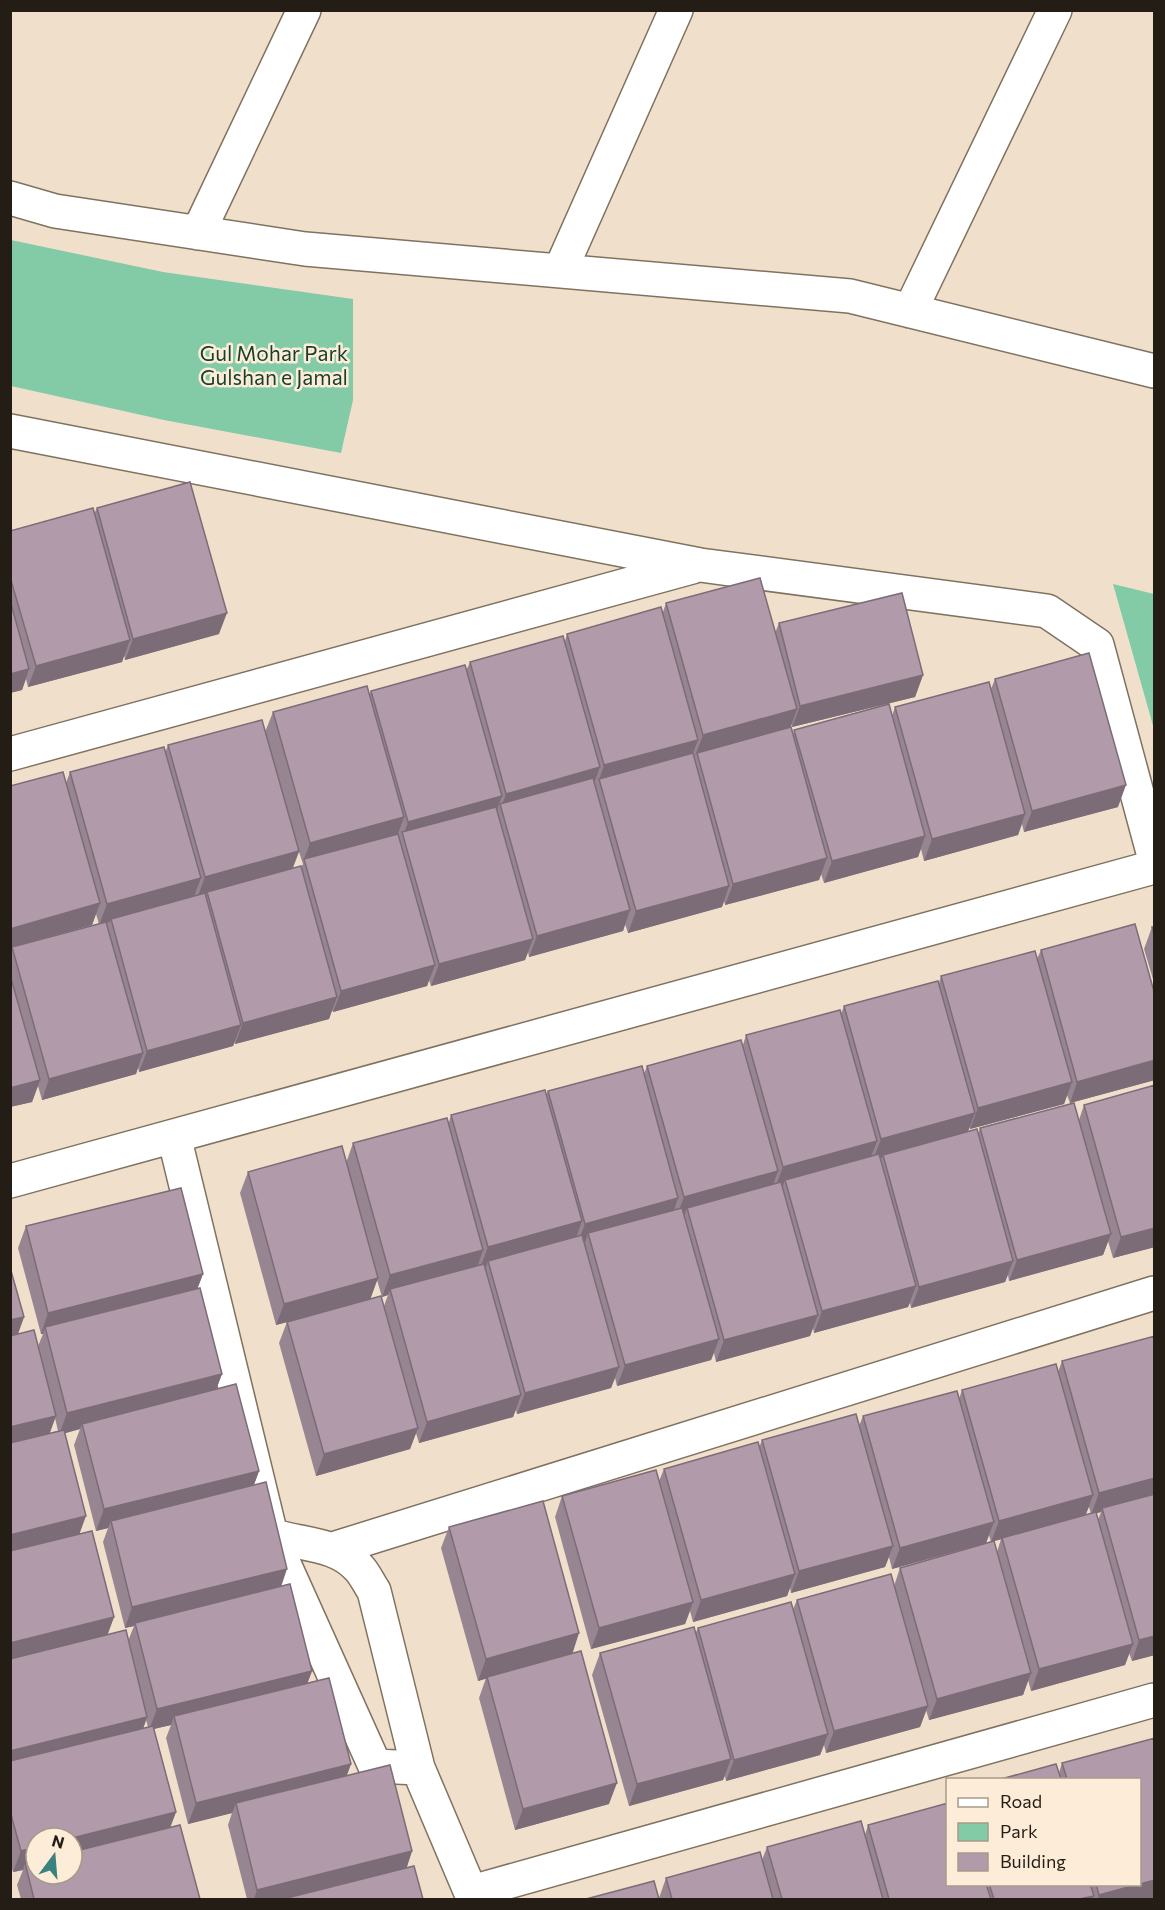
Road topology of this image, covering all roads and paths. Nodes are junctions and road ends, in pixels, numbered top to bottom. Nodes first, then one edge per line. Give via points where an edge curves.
1 (304, 10) edge
2 (676, 10) edge
3 (1055, 10) edge
4 (10, 198) edge
5 (198, 233) junction
6 (560, 271) junction
7 (910, 311) junction
8 (1155, 371) edge
9 (10, 431) edge
10 (700, 565) junction
11 (10, 754) edge
12 (1155, 856) edge
13 (1155, 867) edge
14 (174, 1136) junction
15 (10, 1181) edge
16 (1155, 1293) edge
17 (271, 1535) junction
18 (333, 1549) junction
19 (1155, 1700) edge
20 (418, 1768) junction
21 (473, 1896) edge

1 - 5 street
2 - 6 street
3 - 7 street
4 - 5 street via 55,211
5 - 6 street via 305,249
6 - 7 street via 850,296
7 - 8 street
9 - 10 street
10 - 11 street
10 - 12 street via 1047,611 1097,645
13 - 14 street
14 - 15 street
14 - 17 street
16 - 18 street
17 - 18 street
17 - 20 street via 375,1766
18 - 20 street via 358,1567 374,1591
19 - 21 street
20 - 21 street

